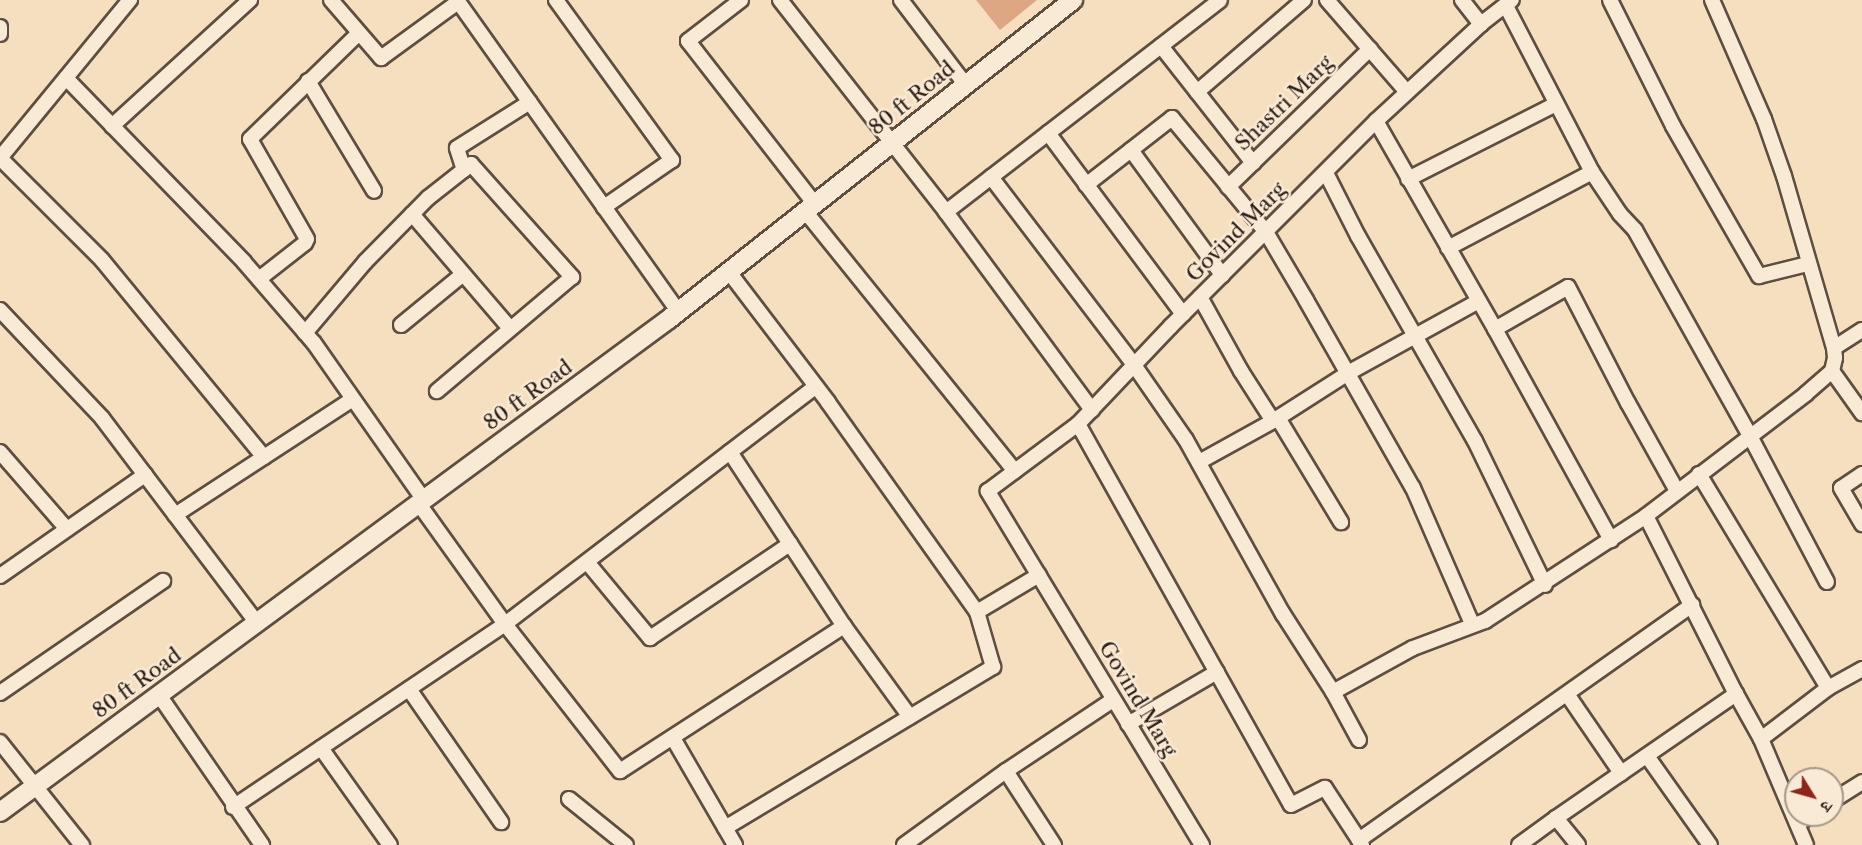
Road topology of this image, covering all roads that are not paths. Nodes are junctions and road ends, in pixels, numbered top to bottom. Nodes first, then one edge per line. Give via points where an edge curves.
1 (130, 0) edge
2 (250, 0) edge
3 (331, 0) edge
4 (556, 0) edge
5 (741, 0) edge
6 (780, 0) edge
7 (901, 0) edge
8 (1220, 0) edge
9 (1304, 0) edge
10 (1327, 0) edge
11 (1462, 0) edge
12 (1610, 0) edge
13 (1712, 0) edge
14 (457, 1) edge
15 (1064, 3) edge
16 (1509, 3) edge
17 (1481, 24) junction
18 (0, 27) edge
19 (359, 33) junction
20 (0, 34) edge
21 (1161, 46) junction
22 (1370, 49) junction
23 (66, 78) junction
24 (308, 81) junction
25 (965, 84) junction
26 (1197, 92) junction
27 (1407, 92) junction
28 (530, 102) junction
29 (1556, 104) junction
30 (1376, 121) junction
31 (112, 126) junction
32 (1047, 133) junction
33 (892, 144) junction
34 (1131, 150) junction
35 (0, 158) edge
36 (1253, 163) junction
37 (464, 170) junction
38 (1592, 172) junction
39 (1326, 173) junction
40 (991, 177) junction
41 (1408, 179) junction
42 (1086, 185) junction
43 (1228, 187) junction
44 (374, 191) dead end
45 (604, 207) junction
46 (810, 208) junction
47 (946, 212) junction
48 (412, 214) junction
49 (1266, 232) junction
50 (1448, 248) junction
51 (1808, 264) junction
52 (729, 272) junction
53 (463, 274) junction
54 (1222, 275) junction
55 (259, 279) junction
56 (1200, 297) junction
57 (1479, 300) junction
58 (0, 310) edge
59 (679, 312) junction
60 (1183, 314) junction
61 (401, 325) dead end
62 (509, 327) junction
63 (1495, 329) junction
64 (1862, 330) edge
65 (305, 333) junction
66 (1415, 336) junction
67 (1834, 348) junction
68 (1134, 365) junction
69 (1832, 371) junction
70 (1347, 373) junction
71 (815, 387) junction
72 (436, 391) dead end
73 (353, 399) junction
74 (1092, 410) junction
75 (1862, 413) edge
76 (1275, 419) junction
77 (1078, 424) junction
78 (1750, 436) junction
79 (0, 452) edge
80 (730, 452) junction
81 (264, 457) junction
82 (1199, 462) junction
83 (1015, 471) junction
84 (1699, 474) junction
85 (1862, 474) edge
86 (145, 475) junction
87 (1677, 490) junction
88 (421, 502) junction
89 (175, 515) junction
90 (1646, 516) junction
91 (1341, 522) dead end
92 (1862, 524) edge
93 (67, 530) junction
94 (1611, 540) junction
95 (790, 544) junction
96 (587, 562) junction
97 (1039, 575) junction
98 (0, 576) edge
99 (163, 580) dead end
100 (1827, 582) dead end
101 (1545, 585) junction
102 (1692, 605) junction
103 (976, 612) junction
104 (257, 623) junction
105 (505, 624) junction
106 (1472, 624) junction
107 (844, 626) junction
108 (1862, 669) edge
109 (1217, 672) junction
110 (1828, 688) junction
111 (409, 689) junction
112 (1334, 692) junction
113 (0, 693) edge
114 (1567, 694) junction
115 (1736, 694) junction
116 (159, 695) junction
117 (1113, 700) junction
118 (910, 717) junction
119 (1128, 724) junction
120 (673, 738) junction
121 (1761, 739) junction
122 (1359, 740) dead end
123 (0, 742) edge
124 (321, 748) junction
125 (1647, 756) junction
126 (1006, 771) junction
127 (1621, 773) junction
128 (1862, 782) edge
129 (36, 785) junction
130 (1784, 791) edge
131 (1844, 793) edge
132 (569, 800) dead end
133 (233, 807) junction
134 (0, 812) edge
135 (1556, 818) junction
136 (501, 822) dead end
137 (1799, 827) edge
138 (725, 828) junction
139 (1360, 842) edge
140 (82, 845) edge
141 (262, 845) edge
142 (390, 845) edge
143 (626, 845) edge
144 (735, 845) edge
145 (904, 845) edge
146 (1054, 845) edge
147 (1202, 845) edge
148 (1519, 845) edge
149 (1578, 845) edge
150 (1710, 845) edge
151 (1806, 845) edge

1 - 23 street
2 - 31 street
3 - 19 street
4 - 45 street via 672,160
5 - 46 street via 688,41
6 - 33 street
7 - 25 street
8 - 21 street
9 - 26 street
10 - 22 street
11 - 17 street
12 - 51 street via 1673,126 1759,276
13 - 51 street via 1785,176
14 - 19 street via 381,58
14 - 28 street
15 - 25 street, 80 ft Road
16 - 17 street, Govind Marg
16 - 29 street
17 - 27 street, Govind Marg
18 - 20 street
19 - 24 street
21 - 26 street
21 - 32 street
22 - 27 street
22 - 36 street, Shastri Marg
23 - 31 street
23 - 35 street
24 - 44 street
24 - 55 street via 250,141 307,239
25 - 33 street, 80 ft Road
26 - 36 street
27 - 30 street, Govind Marg
28 - 37 street via 457,148
28 - 45 street
29 - 38 street
29 - 41 street
30 - 39 street, Govind Marg
30 - 41 street
31 - 55 street
32 - 40 street
32 - 42 street
33 - 46 street, 80 ft Road
33 - 47 street
34 - 42 street
34 - 43 street via 1172,118
34 - 54 street
35 - 81 street via 102,260
36 - 43 street, Shastri Marg
37 - 48 street
37 - 62 street via 471,164 572,277
38 - 50 street
38 - 78 street via 1635,230
39 - 49 street, Govind Marg
39 - 66 street
40 - 47 street
40 - 68 street
41 - 50 street
42 - 60 street
43 - 49 street
45 - 59 street
46 - 52 street, 80 ft Road
46 - 83 street
47 - 74 street
48 - 53 street
48 - 65 street
49 - 54 street, Govind Marg
49 - 70 street
50 - 57 street
51 - 67 street
52 - 59 street, 80 ft Road
52 - 71 street
53 - 61 street
53 - 62 street
54 - 56 street, Govind Marg
55 - 65 street
56 - 60 street, Govind Marg
56 - 76 street via 1241,371
57 - 63 street
57 - 66 street
58 - 86 street via 102,418
59 - 88 street, 80 ft Road
60 - 68 street, Govind Marg
62 - 72 street
63 - 87 street via 1568,287
63 - 94 street
64 - 67 street
65 - 73 street
66 - 70 street
66 - 101 street via 1475,441
67 - 69 street
68 - 74 street, Govind Marg
68 - 82 street
69 - 75 street
69 - 78 street
70 - 76 street
70 - 106 street via 1413,488
71 - 80 street
71 - 103 street
73 - 81 street
73 - 88 street
74 - 77 street, Govind Marg
76 - 82 street
76 - 91 street
77 - 83 street, Govind Marg
77 - 109 street
78 - 84 street
78 - 100 street
79 - 93 street
80 - 95 street
80 - 96 street
81 - 89 street
82 - 112 street via 1283,614
83 - 97 street, Govind Marg via 988,491
84 - 87 street
84 - 110 street
85 - 92 street via 1841,488
86 - 89 street
86 - 93 street
87 - 90 street
88 - 104 street, 80 ft Road
88 - 105 street
89 - 104 street
90 - 94 street
90 - 102 street
93 - 98 street
94 - 101 street
95 - 96 street via 650,639
95 - 107 street
96 - 105 street
97 - 103 street
97 - 117 street, Govind Marg
99 - 113 street
101 - 106 street via 1485,621
102 - 114 street
102 - 115 street
103 - 118 street via 993,668
104 - 116 street, 80 ft Road
105 - 111 street
105 - 120 street via 620,771
106 - 112 street via 1413,648
107 - 118 street
107 - 120 street
108 - 110 street
109 - 119 street
109 - 139 street via 1291,805 1325,788
110 - 121 street
111 - 124 street
111 - 136 street
112 - 122 street
114 - 127 street
114 - 139 street
115 - 121 street
115 - 125 street
116 - 129 street, 80 ft Road
116 - 133 street
117 - 119 street, Govind Marg
117 - 126 street
118 - 138 street
119 - 147 street, Govind Marg
120 - 138 street
121 - 130 street
123 - 129 street
124 - 133 street
124 - 142 street
125 - 127 street
125 - 150 street
126 - 145 street
126 - 146 street
127 - 135 street
128 - 131 street
129 - 134 street, 80 ft Road
129 - 140 street
132 - 143 street
133 - 141 street
135 - 148 street
135 - 149 street
137 - 151 street
138 - 144 street

